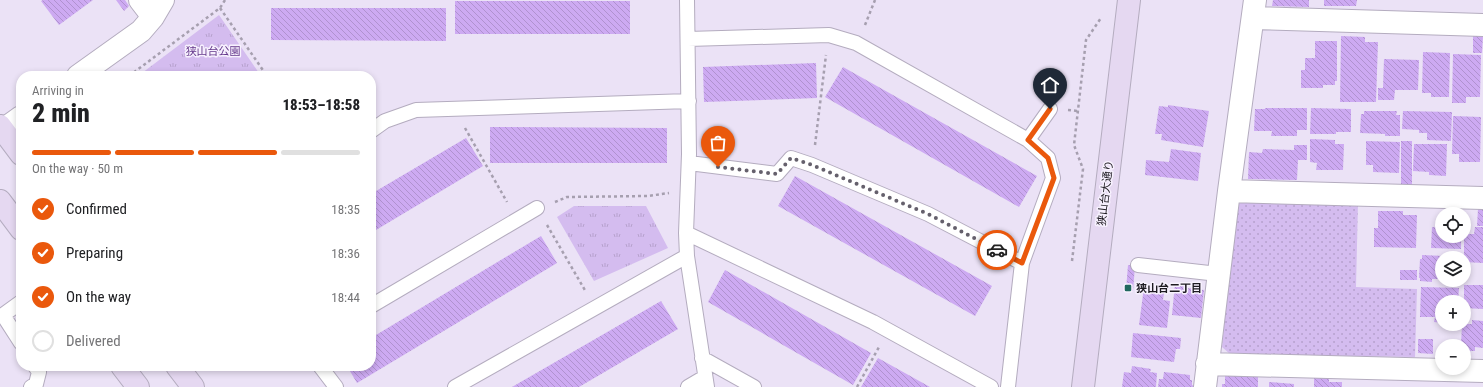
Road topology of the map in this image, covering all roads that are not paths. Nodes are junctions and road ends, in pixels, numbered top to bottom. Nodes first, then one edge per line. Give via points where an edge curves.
1 (140, 0) edge
2 (687, 0) edge
3 (1128, 0) edge
4 (158, 9) edge
5 (1254, 9) edge
6 (1483, 25) edge
7 (688, 39) junction
8 (85, 71) edge
9 (689, 101) junction
10 (1050, 109) dead end
11 (16, 120) edge
12 (376, 127) edge
13 (2, 128) edge
14 (1028, 140) junction
15 (16, 147) edge
16 (689, 163) junction
17 (1229, 191) junction
18 (1483, 198) edge
19 (0, 200) edge
20 (537, 208) road end
21 (16, 222) edge
22 (686, 233) junction
23 (686, 256) junction
24 (1022, 263) junction
25 (1138, 265) dead end
26 (1218, 274) junction
27 (376, 303) edge
28 (16, 305) edge
29 (2, 312) edge
30 (16, 335) edge
31 (702, 358) junction
32 (1207, 364) junction
33 (38, 371) edge
34 (126, 371) edge
35 (181, 371) edge
36 (324, 371) edge
37 (1483, 371) edge
38 (706, 382) edge
39 (32, 387) edge
40 (138, 387) edge
41 (193, 387) edge
42 (336, 387) edge
43 (455, 387) edge
44 (688, 387) edge
45 (754, 387) edge
46 (991, 387) edge
47 (1008, 387) edge
48 (1083, 387) edge
49 (1205, 387) edge

1 - 4 street
2 - 7 lane
3 - 48 street, 狭山台大通り
4 - 8 street via 141,30
5 - 6 street
5 - 17 street
7 - 9 lane
7 - 14 lane via 829,36 856,43
9 - 12 lane via 416,110 385,121
9 - 16 lane
10 - 14 lane
11 - 13 street
13 - 15 street
14 - 24 lane via 1048,158 1054,178
16 - 22 lane
16 - 24 lane via 777,174 791,158 928,214
17 - 18 street
17 - 26 street
19 - 21 street
20 - 27 lane
22 - 23 lane
22 - 46 lane via 889,331
23 - 31 lane
23 - 43 lane
24 - 47 lane
25 - 26 lane
26 - 32 street
28 - 29 lane
29 - 30 lane
31 - 38 lane
31 - 45 lane
32 - 37 street
32 - 49 street
33 - 39 lane via 36,384
34 - 40 street
35 - 41 street
36 - 42 lane
38 - 44 lane

